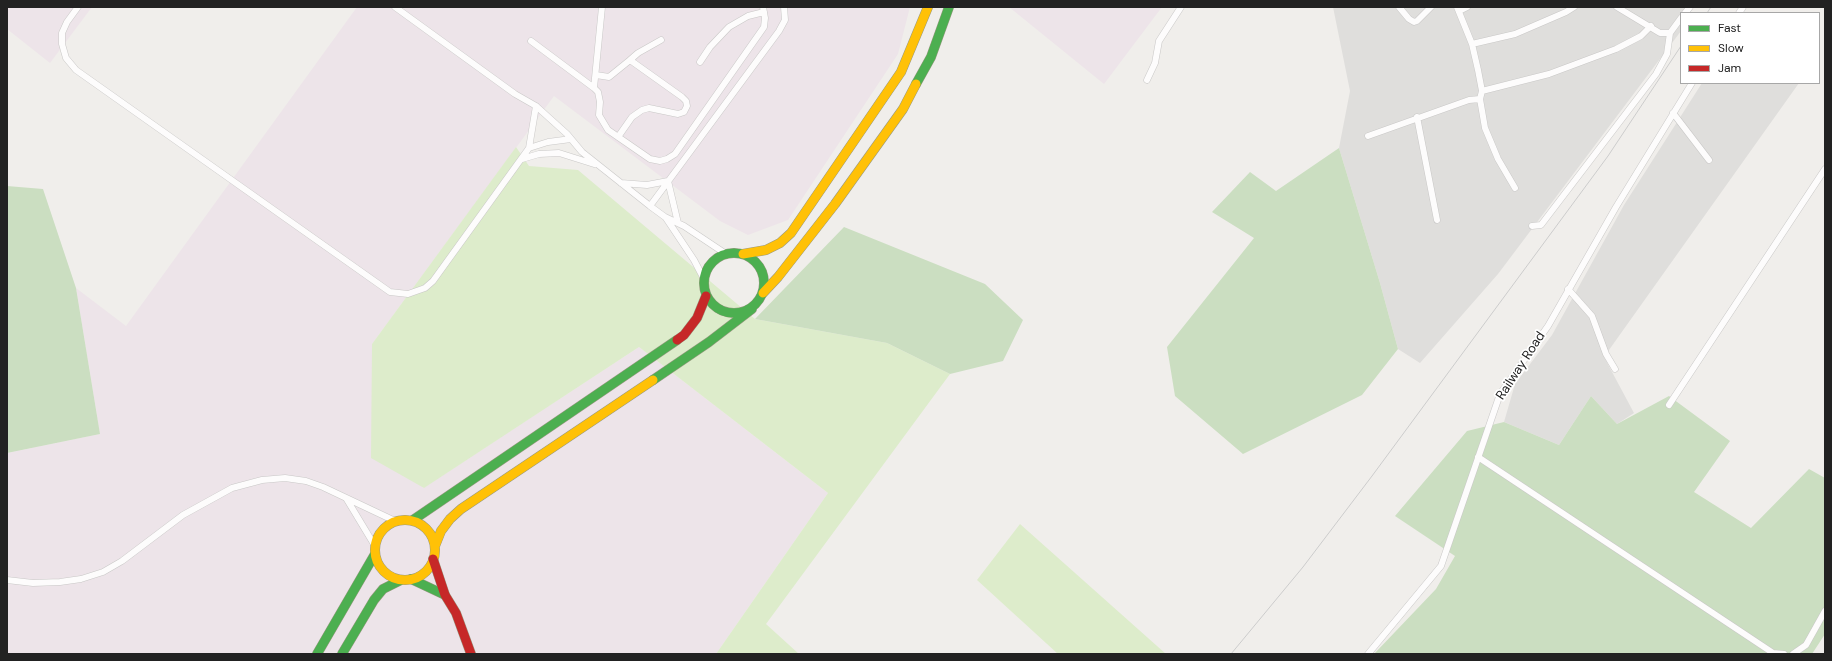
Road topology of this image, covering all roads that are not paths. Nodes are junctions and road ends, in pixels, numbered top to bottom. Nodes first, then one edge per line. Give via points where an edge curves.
1 (78, 7) edge
2 (395, 7) edge
3 (602, 7) edge
4 (784, 7) edge
5 (928, 7) edge
6 (949, 7) edge
7 (1180, 7) edge
8 (1399, 7) edge
9 (1431, 7) edge
10 (1467, 7) edge
11 (1574, 7) edge
12 (1617, 7) edge
13 (764, 9) edge
14 (1458, 9) edge
15 (1680, 19) edge
16 (1651, 26) junction
17 (1670, 33) junction
18 (661, 40) dead end
19 (531, 41) dead end
20 (1472, 44) junction
21 (630, 60) junction
22 (700, 62) dead end
23 (596, 75) junction
24 (1147, 80) dead end
25 (1691, 84) edge
26 (594, 88) junction
27 (1482, 91) junction
28 (1480, 99) junction
29 (536, 106) junction
30 (1673, 113) junction
31 (1417, 117) junction
32 (1368, 136) dead end
33 (618, 137) junction
34 (571, 139) junction
35 (529, 148) junction
36 (521, 160) junction
37 (1709, 160) dead end
38 (597, 165) junction
39 (1825, 169) edge
40 (668, 182) junction
41 (621, 183) junction
42 (1515, 188) dead end
43 (650, 206) junction
44 (665, 217) junction
45 (1437, 220) dead end
46 (678, 223) junction
47 (1532, 226) dead end
48 (726, 254) junction
49 (743, 254) junction
50 (704, 278) junction
51 (1568, 289) junction
52 (763, 293) junction
53 (706, 296) junction
54 (752, 309) junction
55 (1615, 369) dead end
56 (1669, 405) dead end
57 (1478, 457) junction
58 (346, 498) junction
59 (412, 520) junction
60 (395, 521) junction
61 (435, 546) junction
62 (375, 550) junction
63 (433, 559) junction
64 (411, 579) junction
65 (7, 580) edge
66 (401, 580) junction
67 (445, 595) junction
68 (1825, 611) edge
69 (317, 654) edge
70 (342, 654) edge
71 (471, 654) edge
72 (1368, 654) edge
73 (1784, 654) edge
74 (1793, 654) edge

1 - 36 street via 62,33 66,58 76,70 390,292 408,294 425,288 432,282
2 - 29 street via 515,94
3 - 23 street
4 - 40 street via 785,20 780,31
5 - 49 street via 901,72 791,233 780,243 766,250
6 - 52 street via 931,57 903,109 835,204
7 - 24 street via 1159,42 1155,63
8 - 9 street via 1408,19 1414,22
10 - 14 street
11 - 20 street via 1515,34
12 - 16 street
13 - 22 street via 729,27
13 - 33 street via 764,27 675,154 660,161 650,159
14 - 20 street
15 - 17 street
16 - 17 street via 1660,33
16 - 27 street via 1641,36 1616,49 1549,74
17 - 47 street via 1667,54 1656,74 1541,224
18 - 21 street
19 - 26 street
20 - 27 street
21 - 23 street via 609,77
21 - 33 street via 682,97 687,106 684,112 678,114 649,108 642,110 632,117
23 - 26 street
25 - 30 street, Railway Road
26 - 33 street via 598,92 600,102 599,115 608,130
27 - 28 street
28 - 31 street via 1469,100
28 - 42 street via 1482,116 1491,144
29 - 34 street
29 - 35 street
30 - 37 street
30 - 51 street, Railway Road
31 - 32 street
31 - 45 street
34 - 35 street
34 - 38 street
35 - 36 street
36 - 38 street via 531,155 559,153
38 - 41 street
39 - 56 street
40 - 41 street via 647,185
40 - 43 street
40 - 46 street
41 - 43 street
43 - 44 street
44 - 46 street
44 - 50 street
46 - 48 street
48 - 49 street
48 - 50 street via 712,263
49 - 52 street via 759,265 764,278
50 - 53 street
51 - 55 street via 1592,316 1606,354
51 - 57 street, Railway Road via 1548,326 1500,394
52 - 54 street
53 - 54 street via 714,307 726,313 739,314
53 - 59 street via 696,318 684,335 671,345
54 - 61 street via 709,342 461,510 450,519
57 - 72 street, Railway Road via 1441,566
57 - 73 street via 1773,653
58 - 60 street
58 - 62 street
58 - 65 street via 306,481 285,478 262,480 232,488 183,516 103,572 60,582 33,583
59 - 60 street
59 - 61 street via 428,530
60 - 62 street via 381,531
61 - 63 street
62 - 66 street via 383,571
62 - 69 street
63 - 64 street via 428,568
63 - 67 street
64 - 66 street
64 - 67 street
66 - 70 street via 383,589 374,600
67 - 71 street via 456,613
68 - 74 street via 1806,645

